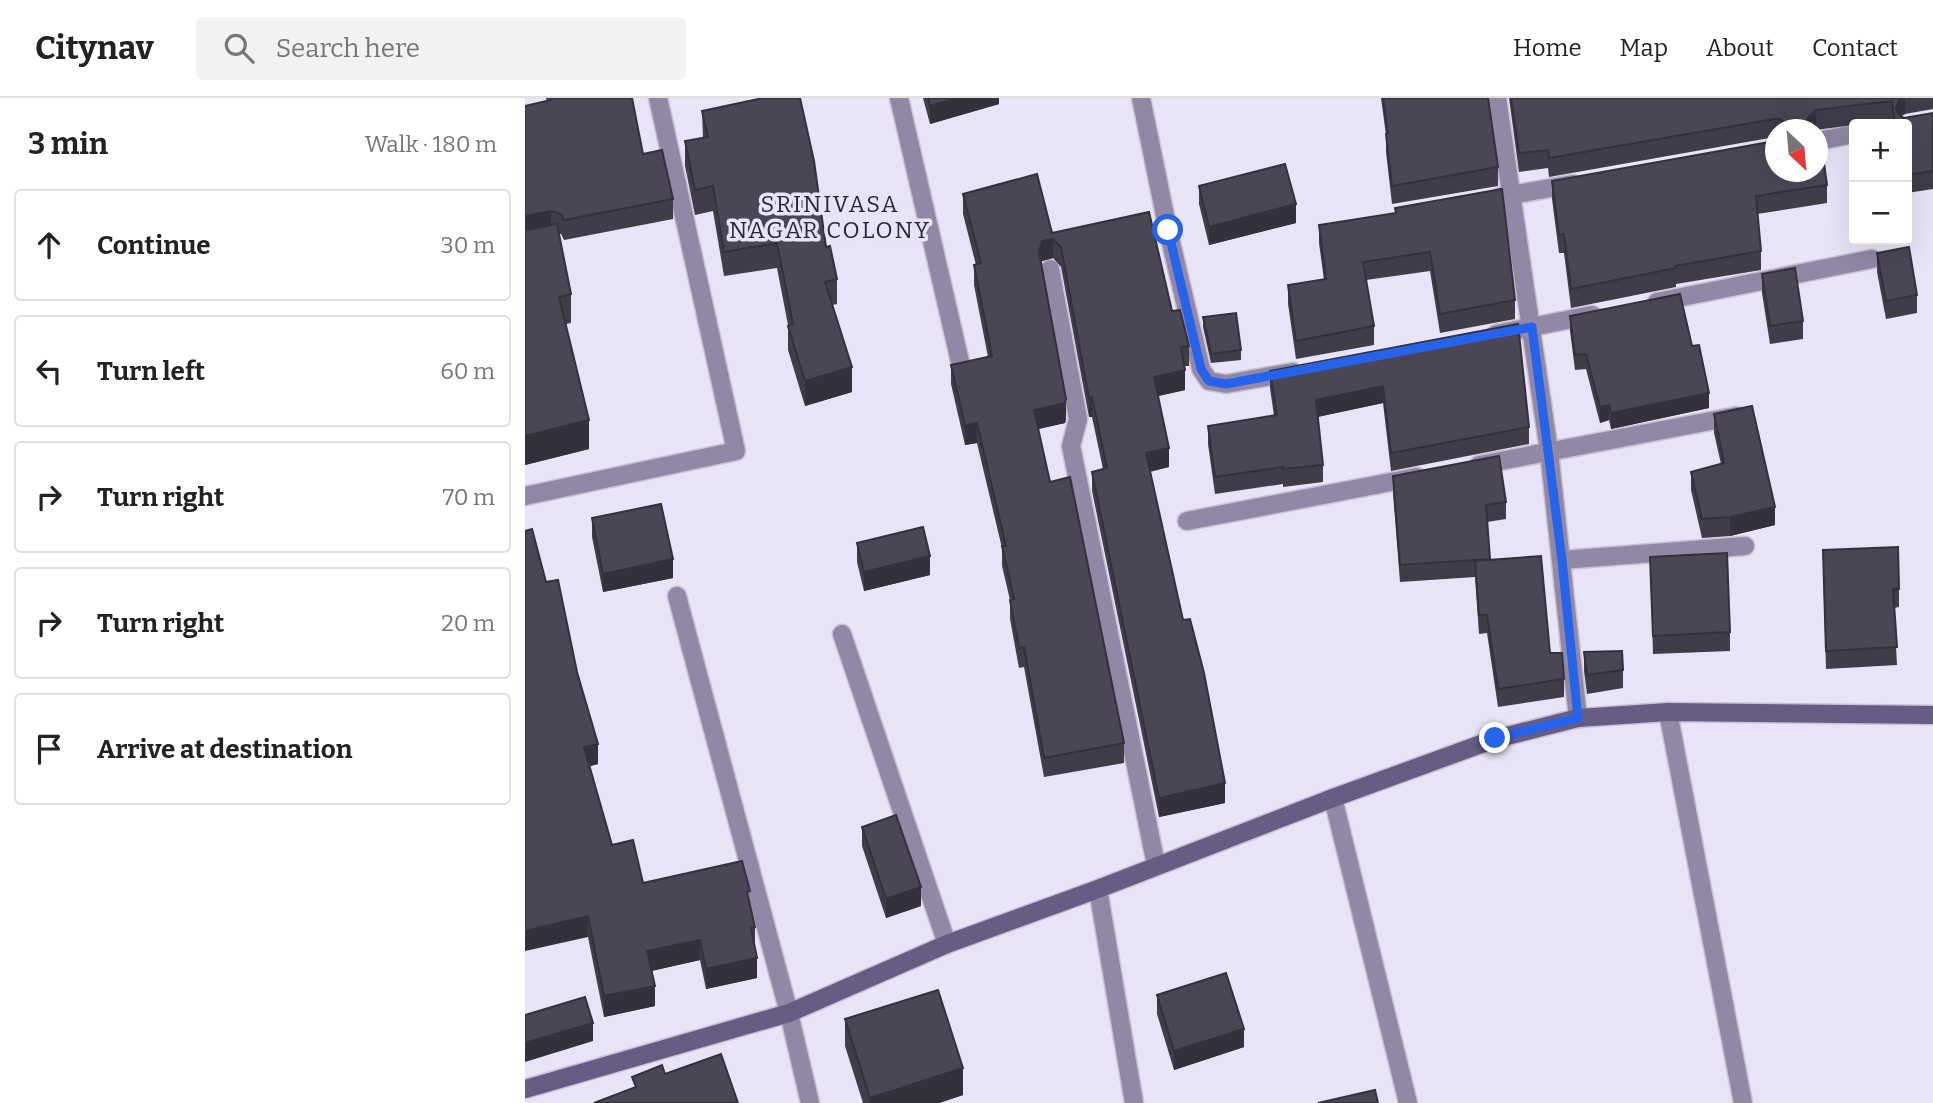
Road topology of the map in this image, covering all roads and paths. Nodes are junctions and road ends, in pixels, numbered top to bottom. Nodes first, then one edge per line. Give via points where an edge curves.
1 (658, 98) edge
2 (899, 98) edge
3 (1141, 98) edge
4 (1497, 98) edge
5 (1849, 135) edge
6 (1828, 139) edge
7 (1591, 181) edge
8 (1512, 195) junction
9 (1486, 199) edge
10 (1872, 259) dead end
11 (1050, 269) dead end
12 (1640, 305) edge
13 (1613, 311) edge
14 (1532, 327) junction
15 (1479, 337) edge
16 (961, 366) edge
17 (1306, 369) edge
18 (1748, 414) edge
19 (1549, 451) junction
20 (1468, 467) edge
21 (1428, 474) edge
22 (525, 496) edge
23 (1187, 521) dead end
24 (1745, 546) dead end
25 (1562, 560) junction
26 (677, 596) dead end
27 (842, 634) dead end
28 (1668, 712) junction
29 (1933, 715) edge
30 (1578, 718) junction
31 (1333, 798) junction
32 (1157, 865) junction
33 (1098, 889) junction
34 (947, 944) junction
35 (789, 1013) junction
36 (525, 1089) edge
37 (525, 1097) edge
38 (526, 1103) edge
39 (810, 1103) edge
40 (1134, 1103) edge
41 (1408, 1103) edge
42 (1743, 1103) edge

1 - 22 street via 736,451
2 - 16 street
3 - 17 street via 1201,369 1209,381 1226,384
4 - 8 street
5 - 6 street
7 - 8 street
8 - 9 street
8 - 14 street
10 - 12 street
11 - 32 street via 1078,419 1071,446
13 - 14 street
14 - 15 street
14 - 19 street
18 - 19 street
19 - 20 street
19 - 25 street
21 - 23 street
24 - 25 street
25 - 30 street
26 - 35 street
27 - 34 street
28 - 29 street
28 - 30 street
28 - 42 street
30 - 31 street via 1495,738
31 - 32 street
31 - 41 street
32 - 33 street
33 - 34 street
33 - 40 street
34 - 35 street
35 - 36 street
35 - 39 street
37 - 38 street

